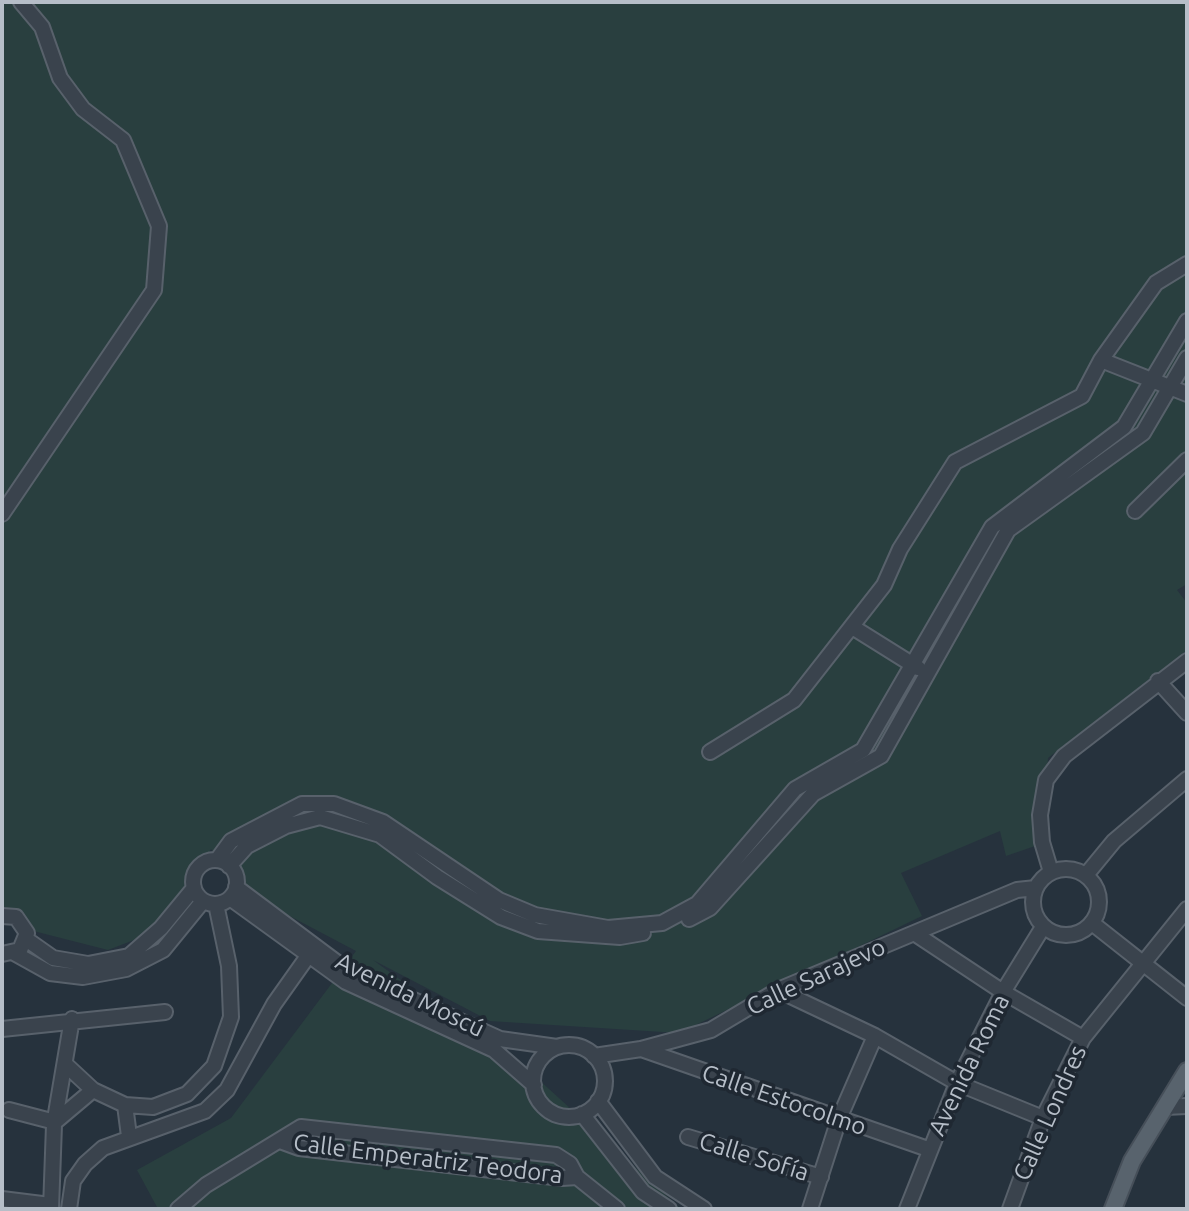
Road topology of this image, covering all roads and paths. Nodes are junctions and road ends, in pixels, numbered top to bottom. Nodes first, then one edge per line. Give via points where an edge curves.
1 (21, 2) edge
2 (1187, 264) edge
3 (1187, 321) edge
4 (1187, 358) edge
5 (1101, 360) junction
6 (1152, 378) junction
7 (1171, 386) junction
8 (1187, 394) edge
9 (1187, 460) edge
10 (1135, 511) dead end
11 (2, 514) edge
12 (854, 628) junction
13 (1187, 661) edge
14 (912, 665) junction
15 (928, 673) junction
16 (1158, 681) junction
17 (1187, 713) edge
18 (710, 752) dead end
19 (1187, 779) edge
20 (223, 863) junction
21 (740, 863) junction
22 (1051, 872) junction
23 (1086, 875) junction
24 (1036, 888) junction
25 (233, 893) junction
26 (204, 898) junction
27 (1187, 909) edge
28 (2, 916) edge
29 (1092, 923) junction
30 (1043, 927) junction
31 (914, 933) junction
32 (26, 939) junction
33 (8, 953) edge
34 (308, 956) junction
35 (1140, 964) junction
36 (778, 990) junction
37 (1003, 992) junction
38 (1187, 998) edge
39 (413, 1006) junction
40 (165, 1012) dead end
41 (72, 1019) junction
42 (2, 1029) edge
43 (875, 1036) junction
44 (1083, 1038) junction
45 (497, 1044) junction
46 (557, 1047) junction
47 (641, 1049) junction
48 (594, 1056) junction
49 (217, 1059) junction
50 (65, 1064) junction
51 (239, 1067) junction
52 (1187, 1071) edge
53 (957, 1083) junction
54 (534, 1085) junction
55 (93, 1090) junction
56 (598, 1101) junction
57 (125, 1105) junction
58 (1187, 1106) edge
59 (1165, 1107) junction
60 (9, 1110) dead end
61 (582, 1114) junction
62 (1043, 1118) junction
63 (839, 1119) junction
64 (55, 1122) junction
65 (129, 1136) junction
66 (688, 1137) dead end
67 (280, 1141) junction
68 (928, 1149) junction
69 (577, 1177) junction
70 (821, 1177) junction
71 (2, 1199) edge
72 (50, 1207) edge
73 (69, 1209) edge
74 (178, 1209) edge
75 (617, 1209) edge
76 (669, 1209) edge
77 (704, 1209) edge
78 (810, 1209) edge
79 (907, 1209) edge
80 (1010, 1209) edge
81 (1113, 1209) edge

1 - 11 street via 42,27 60,78 83,109 123,140 159,226 154,290
2 - 5 street via 1156,283
3 - 6 street
4 - 7 street
5 - 6 street
5 - 12 street via 1082,396 955,462
6 - 7 street
6 - 14 street via 1124,427 992,527
7 - 8 street
7 - 15 street via 1143,433 1008,530
9 - 10 street
12 - 14 street
12 - 18 street via 794,700
13 - 16 street
14 - 15 street
14 - 21 street via 863,750 795,789
15 - 21 street via 881,756 813,794
16 - 17 street
16 - 22 street via 1064,756 1046,780 1040,815
19 - 23 street via 1114,841
20 - 21 street via 286,826 320,817 400,842 538,931 620,937 674,927 710,908
20 - 25 street via 237,879
20 - 26 street via 198,868
22 - 23 street via 1069,869
22 - 24 street
23 - 29 street via 1099,904
24 - 30 street via 1033,909
24 - 31 street, Calle Sarajevo via 1017,890
25 - 26 street
25 - 34 street, Avenida Moscú
25 - 39 street, Avenida Moscú via 347,970
26 - 32 street via 129,956 88,964 53,958
26 - 33 street via 163,950 126,969 83,977 50,973
26 - 49 street via 229,966 231,1017
27 - 35 street, Calle Londres
28 - 32 street via 21,921
29 - 30 street via 1084,931 1063,936
29 - 35 street
30 - 37 street, Avenida Roma
31 - 36 street, Calle Sarajevo
31 - 37 street
32 - 33 street
34 - 39 street, Avenida Moscú via 346,982
34 - 51 street
35 - 38 street
35 - 44 street, Calle Londres
36 - 43 street
36 - 47 street, Calle Sarajevo via 711,1030
37 - 44 street
37 - 53 street, Avenida Roma
39 - 45 street, Avenida Moscú
40 - 41 street
41 - 42 street
41 - 50 street
43 - 53 street
43 - 63 street
44 - 62 street, Calle Londres
45 - 46 street, Avenida Moscú
45 - 54 street, Avenida Moscú
46 - 48 street via 577,1045
46 - 54 street via 539,1060
47 - 48 street, Calle Sarajevo
47 - 63 street, Calle Estocolmo
48 - 56 street via 604,1078
49 - 51 street
49 - 57 street via 187,1094 153,1107
50 - 55 street
50 - 64 street
51 - 65 street via 227,1090 205,1111
52 - 59 main road
53 - 62 street
53 - 68 street, Avenida Roma
54 - 61 street via 549,1111
55 - 57 street
55 - 64 street
56 - 61 street
56 - 77 street via 655,1177
57 - 65 street
58 - 59 street
59 - 81 main road via 1132,1161
60 - 64 street
61 - 76 street via 643,1192
62 - 80 street, Calle Londres
63 - 68 street, Calle Estocolmo
63 - 70 street
64 - 72 street
65 - 73 street via 85,1164 73,1181
66 - 70 street, Calle Sofía
67 - 69 street, Calle Emperatriz Teodora via 299,1148
67 - 69 street, Calle Emperatriz Teodora via 301,1127 556,1155
67 - 74 street, Calle Emperatriz Teodora via 206,1185
68 - 79 street, Avenida Roma
69 - 75 street, Calle Emperatriz Teodora
70 - 78 street
71 - 72 street

